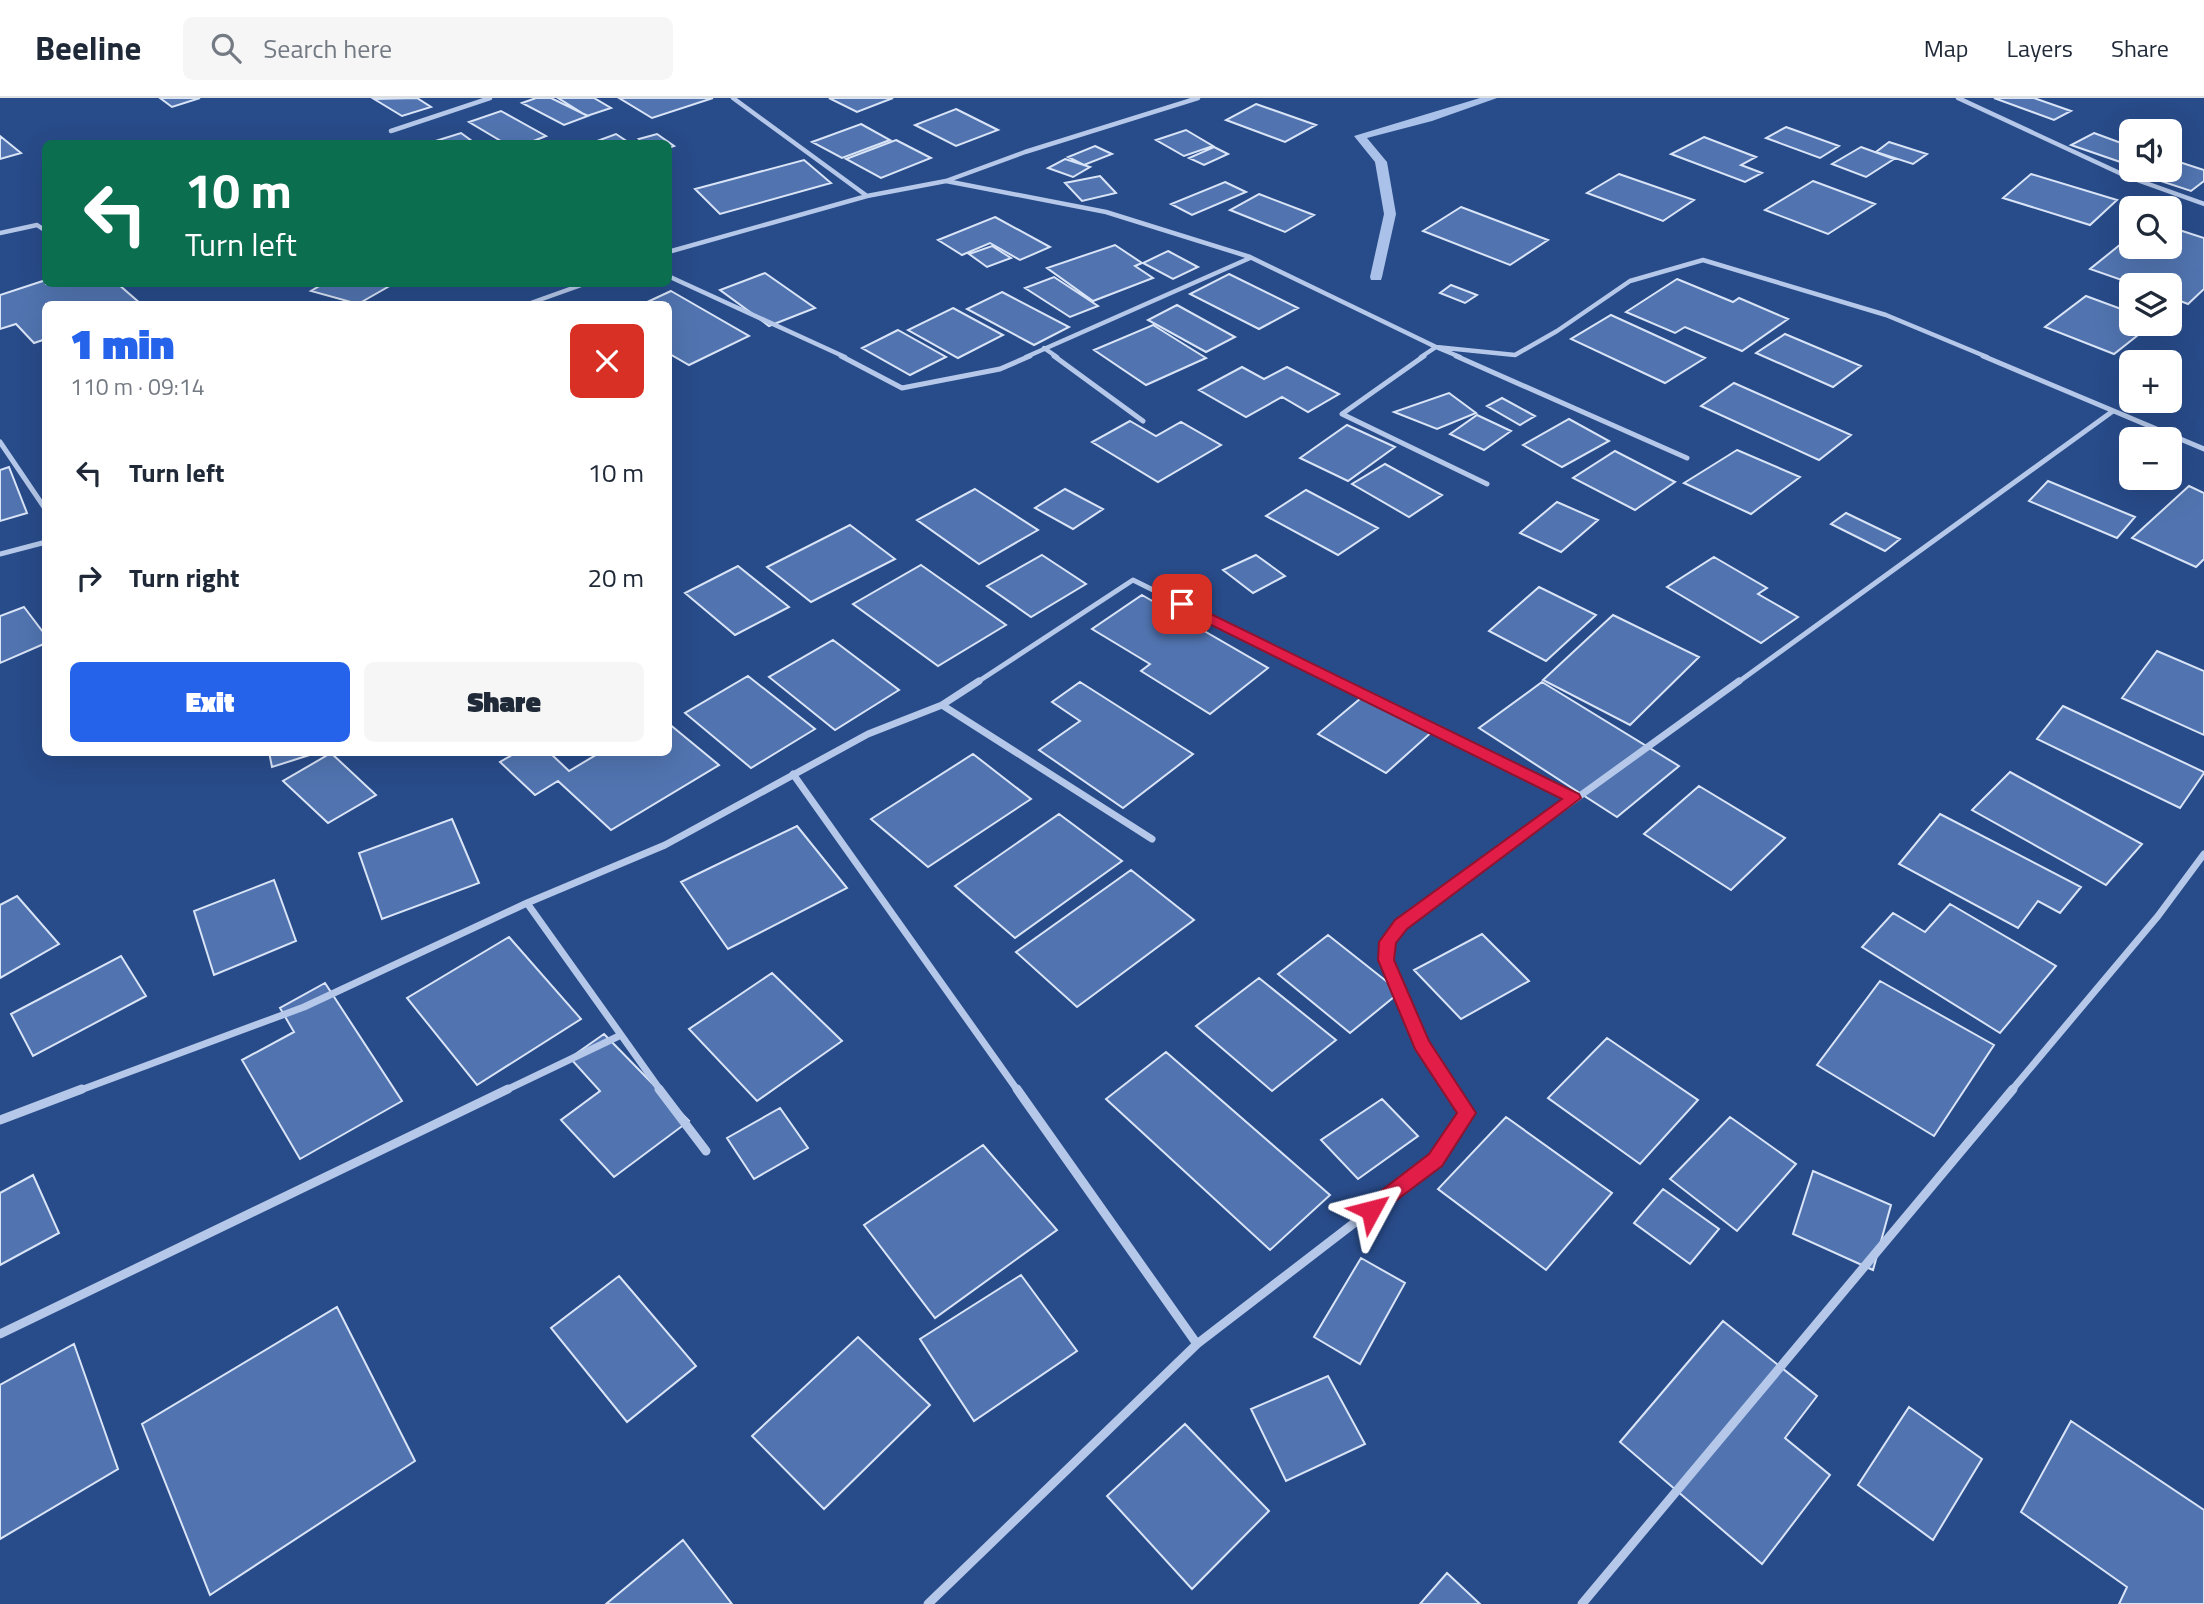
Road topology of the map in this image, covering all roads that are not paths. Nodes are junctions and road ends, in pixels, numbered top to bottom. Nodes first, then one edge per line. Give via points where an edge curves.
1 (490, 98) edge
2 (733, 98) edge
3 (1198, 98) edge
4 (1958, 98) edge
5 (391, 131) dead end
6 (946, 181) junction
7 (867, 195) junction
8 (2204, 204) edge
9 (42, 228) edge
10 (0, 233) edge
11 (672, 251) edge
12 (1250, 257) junction
13 (672, 278) edge
14 (575, 287) edge
15 (536, 301) edge
16 (1436, 346) junction
17 (1044, 348) junction
18 (2113, 411) junction
19 (1143, 421) dead end
20 (0, 442) edge
21 (2204, 449) edge
22 (1687, 458) dead end
23 (1487, 484) dead end
24 (42, 504) edge
25 (42, 543) edge
26 (0, 554) edge
27 (942, 705) junction
28 (793, 774) junction
29 (1574, 798) junction
30 (1152, 839) dead end
31 (2204, 854) edge
32 (527, 903) junction
33 (619, 1036) junction
34 (0, 1120) edge
35 (706, 1150) dead end
36 (0, 1334) edge
37 (1197, 1344) junction
38 (928, 1604) edge
39 (1582, 1604) edge

1 - 5 street
2 - 7 street
3 - 6 street
4 - 8 street via 2126,176
6 - 7 street
6 - 12 street via 1106,212
7 - 11 street
9 - 10 street via 37,225
12 - 16 street
12 - 17 street
13 - 17 street via 827,348 902,388 1000,369
14 - 15 street
16 - 18 street via 1515,355 1630,281 1703,260 1886,315
16 - 22 street
16 - 23 street via 1342,414
17 - 19 street
18 - 21 street
18 - 29 street
20 - 24 street
25 - 26 street
27 - 28 street via 868,734
27 - 29 street via 1133,580
27 - 30 street
28 - 32 street via 665,845
28 - 37 street
29 - 37 street via 1401,925 1388,942 1386,960 1422,1044 1467,1113 1436,1160
31 - 39 street via 2158,916
32 - 33 street
32 - 34 street via 304,1007
33 - 35 street
33 - 36 street
37 - 38 street

